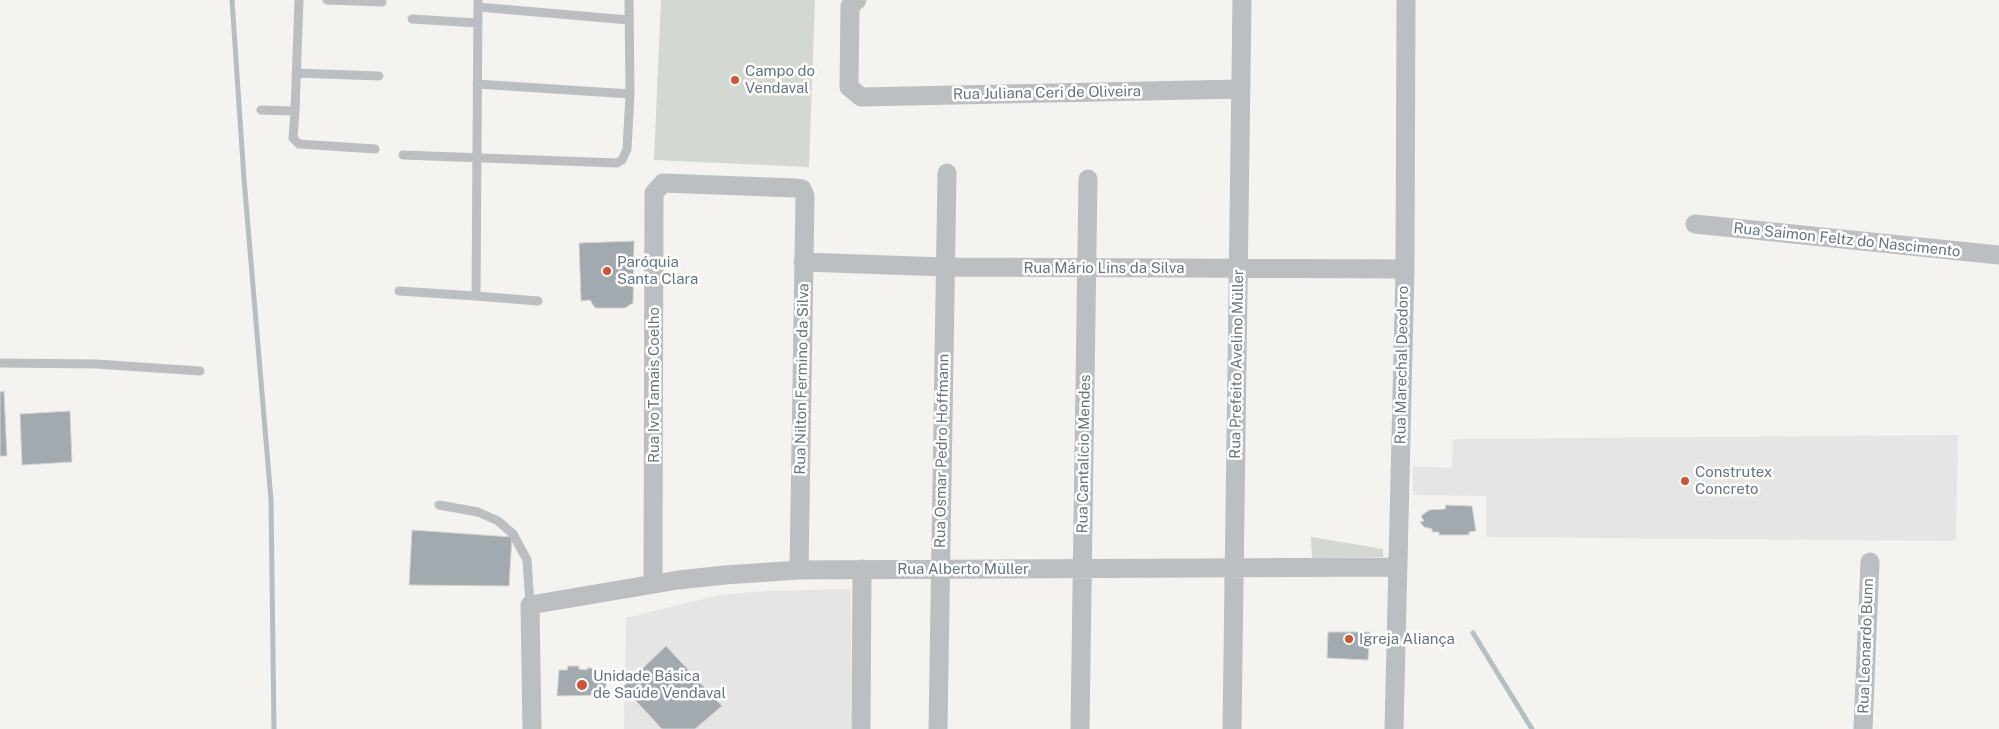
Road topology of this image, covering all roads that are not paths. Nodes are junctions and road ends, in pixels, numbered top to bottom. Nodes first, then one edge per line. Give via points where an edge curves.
1 (300, 0) edge
2 (327, 0) edge
3 (629, 0) edge
4 (1242, 0) edge
5 (1406, 0) edge
6 (856, 1) edge
7 (382, 2) dead end
8 (478, 3) edge
9 (412, 19) dead end
10 (629, 20) junction
11 (477, 23) junction
12 (296, 73) junction
13 (379, 76) dead end
14 (477, 84) junction
15 (1241, 89) junction
16 (630, 94) junction
17 (261, 110) dead end
18 (295, 111) junction
19 (375, 150) dead end
20 (403, 154) dead end
21 (477, 158) junction
22 (946, 173) dead end
23 (1088, 178) dead end
24 (802, 190) joint
25 (1695, 224) dead end
26 (1999, 255) edge
27 (803, 262) junction
28 (945, 267) junction
29 (1087, 268) junction
30 (1238, 269) junction
31 (1405, 269) junction
32 (399, 291) dead end
33 (476, 296) junction
34 (538, 300) dead end
35 (0, 363) edge
36 (200, 371) dead end
37 (439, 505) dead end
38 (1870, 562) dead end
39 (1397, 567) junction
40 (1083, 568) junction
41 (1234, 568) junction
42 (862, 569) junction
43 (940, 569) junction
44 (799, 570) junction
45 (653, 584) junction
46 (530, 605) junction
47 (532, 729) edge
48 (861, 729) edge
49 (938, 729) edge
50 (1080, 729) edge
51 (1232, 729) edge
52 (1394, 729) edge
53 (1863, 729) edge

1 - 12 lane
2 - 7 lane
3 - 10 lane
4 - 15 street, Rua Prefeito Avelino Müller
5 - 31 street, Rua Marechal Deodoro
6 - 15 street, Rua Juliana Ceri de Oliveira via 850,6 849,87 861,96
8 - 10 lane
8 - 11 lane
9 - 11 lane
10 - 16 lane
11 - 14 lane
12 - 13 lane
12 - 18 lane
14 - 16 lane
14 - 21 lane
15 - 30 street, Rua Prefeito Avelino Müller
16 - 21 lane via 627,149 617,163
17 - 18 lane
18 - 19 lane via 293,138 299,144
20 - 21 lane
21 - 33 lane
22 - 28 street, Rua Osmar Pedro Hoffmann
23 - 29 street, Rua Cantalício Mendes
24 - 27 street, Rua Nilton Fermino da Silva via 805,196
24 - 45 street, Rua Ivo Tamais Coelho via 663,183 654,193
25 - 26 street, Rua Saimon Feltz do Nascimento
27 - 28 street, Rua Mário Lins da Silva
27 - 44 street, Rua Nilton Fermino da Silva
28 - 29 street, Rua Mário Lins da Silva
28 - 43 street, Rua Osmar Pedro Hoffmann
29 - 30 street, Rua Mário Lins da Silva
29 - 40 street, Rua Cantalício Mendes
30 - 31 street, Rua Mário Lins da Silva
30 - 41 street, Rua Prefeito Avelino Müller
31 - 39 street, Rua Marechal Deodoro
32 - 33 lane
33 - 34 lane
35 - 36 lane via 96,364
37 - 46 lane via 478,512 498,521 513,534 527,560
38 - 53 street, Rua Leonardo Bunn
39 - 41 street, Rua Alberto Müller
39 - 52 street, Rua Marechal Deodoro
40 - 41 street, Rua Alberto Müller
40 - 43 street, Rua Alberto Müller
40 - 50 street, Rua Cantalício Mendes
41 - 51 street, Rua Prefeito Avelino Müller
42 - 43 street, Rua Alberto Müller
42 - 44 street, Rua Alberto Müller
42 - 48 street
43 - 49 street, Rua Osmar Pedro Hoffmann
44 - 45 street, Rua Alberto Müller
45 - 46 street, Rua Alberto Müller
46 - 47 street

